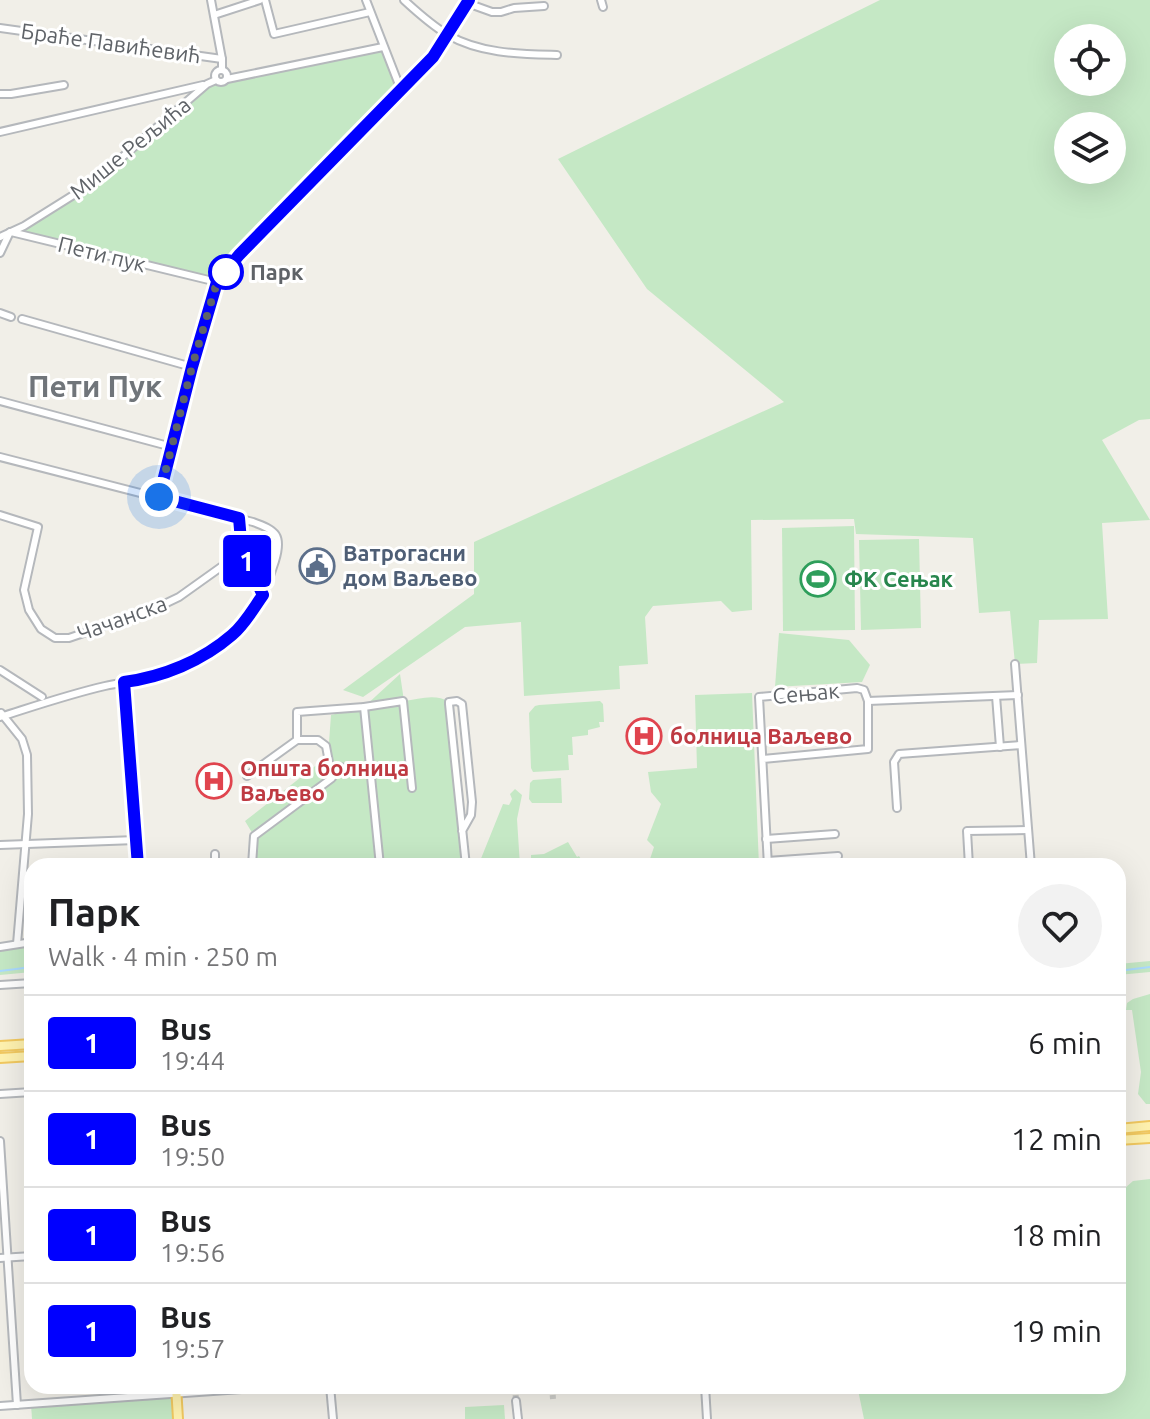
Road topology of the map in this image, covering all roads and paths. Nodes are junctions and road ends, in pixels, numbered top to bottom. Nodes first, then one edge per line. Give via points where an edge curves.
1 (211, 0) edge
2 (263, 0) edge
3 (366, 0) edge
4 (404, 0) edge
5 (468, 1) edge
6 (544, 6) dead end
7 (370, 12) junction
8 (214, 15) junction
9 (0, 28) edge
10 (448, 35) junction
11 (383, 47) junction
12 (557, 55) dead end
13 (222, 59) junction
14 (222, 70) junction
15 (227, 79) junction
16 (216, 80) junction
17 (207, 84) junction
18 (64, 85) dead end
19 (401, 90) junction
20 (177, 92) junction
21 (0, 94) edge
22 (182, 106) junction
23 (0, 132) edge
24 (10, 232) junction
25 (0, 237) edge
26 (0, 253) edge
27 (217, 282) junction
28 (0, 313) edge
29 (11, 317) dead end
30 (22, 319) dead end
31 (192, 367) junction
32 (0, 401) edge
33 (172, 447) junction
34 (0, 457) edge
35 (159, 497) junction
36 (0, 515) edge
37 (239, 518) junction
38 (242, 552) junction
39 (263, 595) junction
40 (1015, 664) dead end
41 (0, 670) edge
42 (124, 682) junction
43 (1018, 695) junction
44 (996, 696) junction
45 (42, 697) dead end
46 (868, 701) junction
47 (364, 707) junction
48 (1, 715) edge
49 (297, 740) junction
50 (1021, 745) junction
51 (1000, 747) junction
52 (763, 759) junction
53 (330, 766) junction
54 (370, 771) junction
55 (247, 776) dead end
56 (412, 788) dead end
57 (897, 808) dead end
58 (1028, 830) junction
59 (462, 831) junction
60 (835, 834) dead end
61 (766, 839) junction
62 (136, 840) junction
63 (25, 844) junction
64 (0, 845) edge
65 (215, 854) dead end
66 (838, 856) dead end
67 (137, 858) edge
68 (215, 858) edge
69 (253, 858) edge
70 (379, 858) edge
71 (465, 858) edge
72 (767, 858) edge
73 (820, 858) edge
74 (969, 858) edge
75 (1030, 858) edge
76 (24, 943) edge
77 (17, 944) junction
78 (0, 947) edge
79 (24, 984) edge
80 (0, 985) edge
81 (24, 1044) edge
82 (0, 1046) edge
83 (24, 1056) edge
84 (0, 1058) edge
85 (24, 1092) edge
86 (0, 1094) edge
87 (1150, 1126) edge
88 (1126, 1128) edge
89 (1150, 1138) edge
90 (1126, 1140) edge
91 (0, 1141) edge
92 (24, 1257) edge
93 (3, 1258) edge
94 (134, 1394) edge
95 (176, 1394) edge
96 (331, 1394) edge
97 (705, 1394) edge
98 (516, 1401) tunnel mouth
99 (17, 1405) junction
100 (0, 1406) edge
101 (178, 1419) edge
102 (333, 1419) edge
103 (518, 1419) edge
104 (707, 1419) edge

1 - 8 street
2 - 7 street via 274,34
2 - 8 street
3 - 7 street
4 - 10 street
5 - 6 street via 492,12
5 - 10 street
7 - 11 street
8 - 13 street
9 - 13 street, Браће Павићевић
10 - 12 street via 488,50
10 - 19 street
11 - 15 street
11 - 19 street
13 - 14 street
14 - 15 street
14 - 16 street
15 - 16 street
16 - 17 street, Мише Рељића
17 - 20 street
17 - 22 street, Мише Рељића
18 - 21 street
19 - 27 street
20 - 22 street
20 - 23 street
22 - 24 street, Мише Рељића via 91,184
24 - 25 street, Мише Рељића
24 - 26 street
24 - 27 street, Пети пук
27 - 31 street
28 - 29 street
30 - 31 street
31 - 33 street
32 - 33 street
33 - 35 street
34 - 35 street
35 - 37 street
36 - 38 street, Чачанска via 38,527 24,590 41,629 55,638 154,609
37 - 38 street
37 - 39 street via 277,534 276,560
38 - 39 street
39 - 42 street via 232,635 195,661
40 - 43 street
41 - 45 street
42 - 48 street
42 - 62 street
43 - 44 street, Сењак
43 - 50 street
44 - 46 street, Сењак
44 - 51 street
46 - 52 street, Сењак via 866,750
46 - 52 street, Сењак via 864,690 857,688 759,697
47 - 49 street via 297,712
47 - 54 street
47 - 56 street via 403,701
48 - 63 street via 22,739 27,755
49 - 53 street via 318,740 326,746
49 - 55 street
50 - 51 street
50 - 58 street
51 - 57 street via 899,754 894,762
52 - 61 street
53 - 54 street
53 - 69 street via 332,778 254,836
54 - 70 street
58 - 74 street via 967,831
58 - 75 street
59 - 59 street via 449,704 457,701 462,704 472,802
59 - 71 street
60 - 61 street
61 - 72 street
62 - 63 street
62 - 67 street
63 - 64 street
63 - 77 street
65 - 68 street
66 - 73 street
76 - 77 street
77 - 78 street
79 - 80 street
81 - 82 main road
83 - 84 main road
85 - 86 street
87 - 88 main road
89 - 90 main road
91 - 93 street
92 - 93 street
93 - 99 street
94 - 99 street
95 - 101 main road
96 - 102 street
97 - 104 street
98 - 103 street
99 - 100 street

